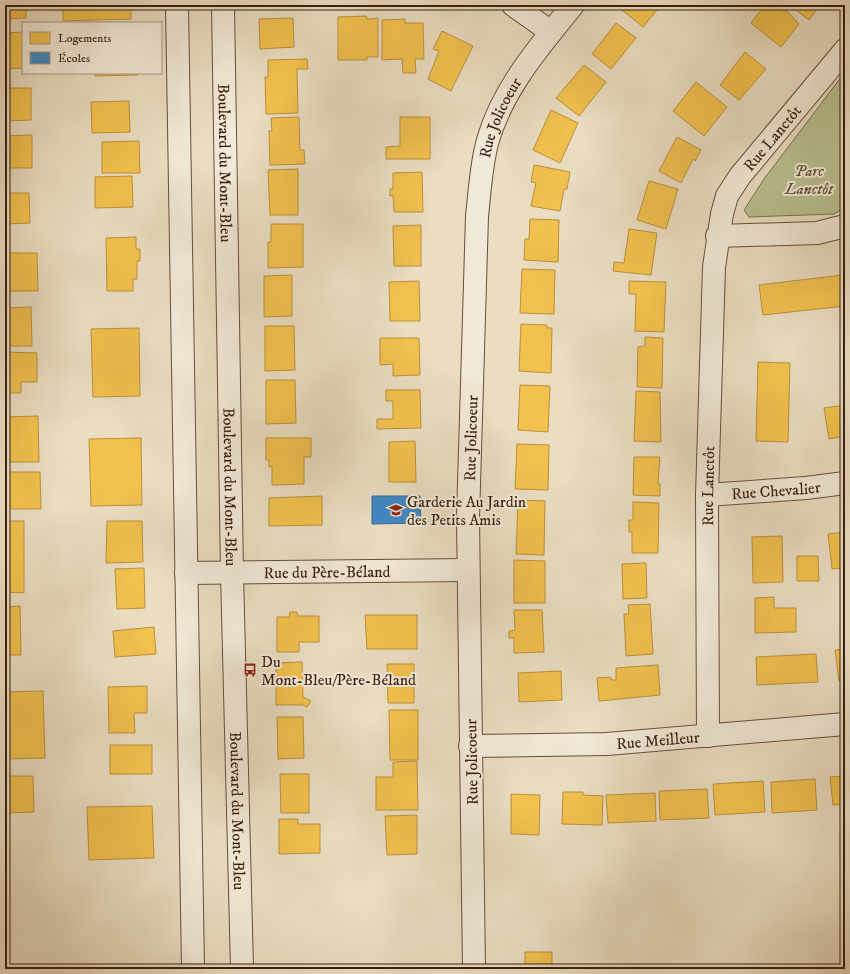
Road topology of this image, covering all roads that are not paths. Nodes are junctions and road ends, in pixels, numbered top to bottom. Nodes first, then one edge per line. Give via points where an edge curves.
1 (177, 5) edge
2 (223, 5) edge
3 (513, 5) edge
4 (572, 5) edge
5 (551, 32) junction
6 (845, 50) edge
7 (845, 226) edge
8 (717, 236) junction
9 (845, 483) edge
10 (707, 494) junction
11 (468, 570) junction
12 (186, 573) junction
13 (232, 573) junction
14 (845, 724) edge
15 (708, 736) junction
16 (470, 746) junction
17 (193, 969) edge
18 (242, 969) edge
19 (474, 969) edge

1 - 12 street
2 - 13 street, Boulevard du Mont-Bleu
3 - 5 street
4 - 5 street, Rue Jolicoeur
5 - 11 street, Rue Jolicoeur via 525,65 506,97 495,120 484,159 477,224
6 - 8 street, Rue Lanctôt via 740,176 727,196
7 - 8 street via 817,233
8 - 10 street, Rue Lanctôt
9 - 10 street, Rue Chevalier
10 - 15 street, Rue Lanctôt
11 - 13 street, Rue du Père-Béland
11 - 16 street, Rue Jolicoeur
12 - 13 street, Rue du Père-Béland
12 - 17 street
13 - 18 street, Boulevard du Mont-Bleu
14 - 15 street, Rue Meilleur
15 - 16 street, Rue Meilleur via 607,744
16 - 19 street, Rue Jolicoeur

